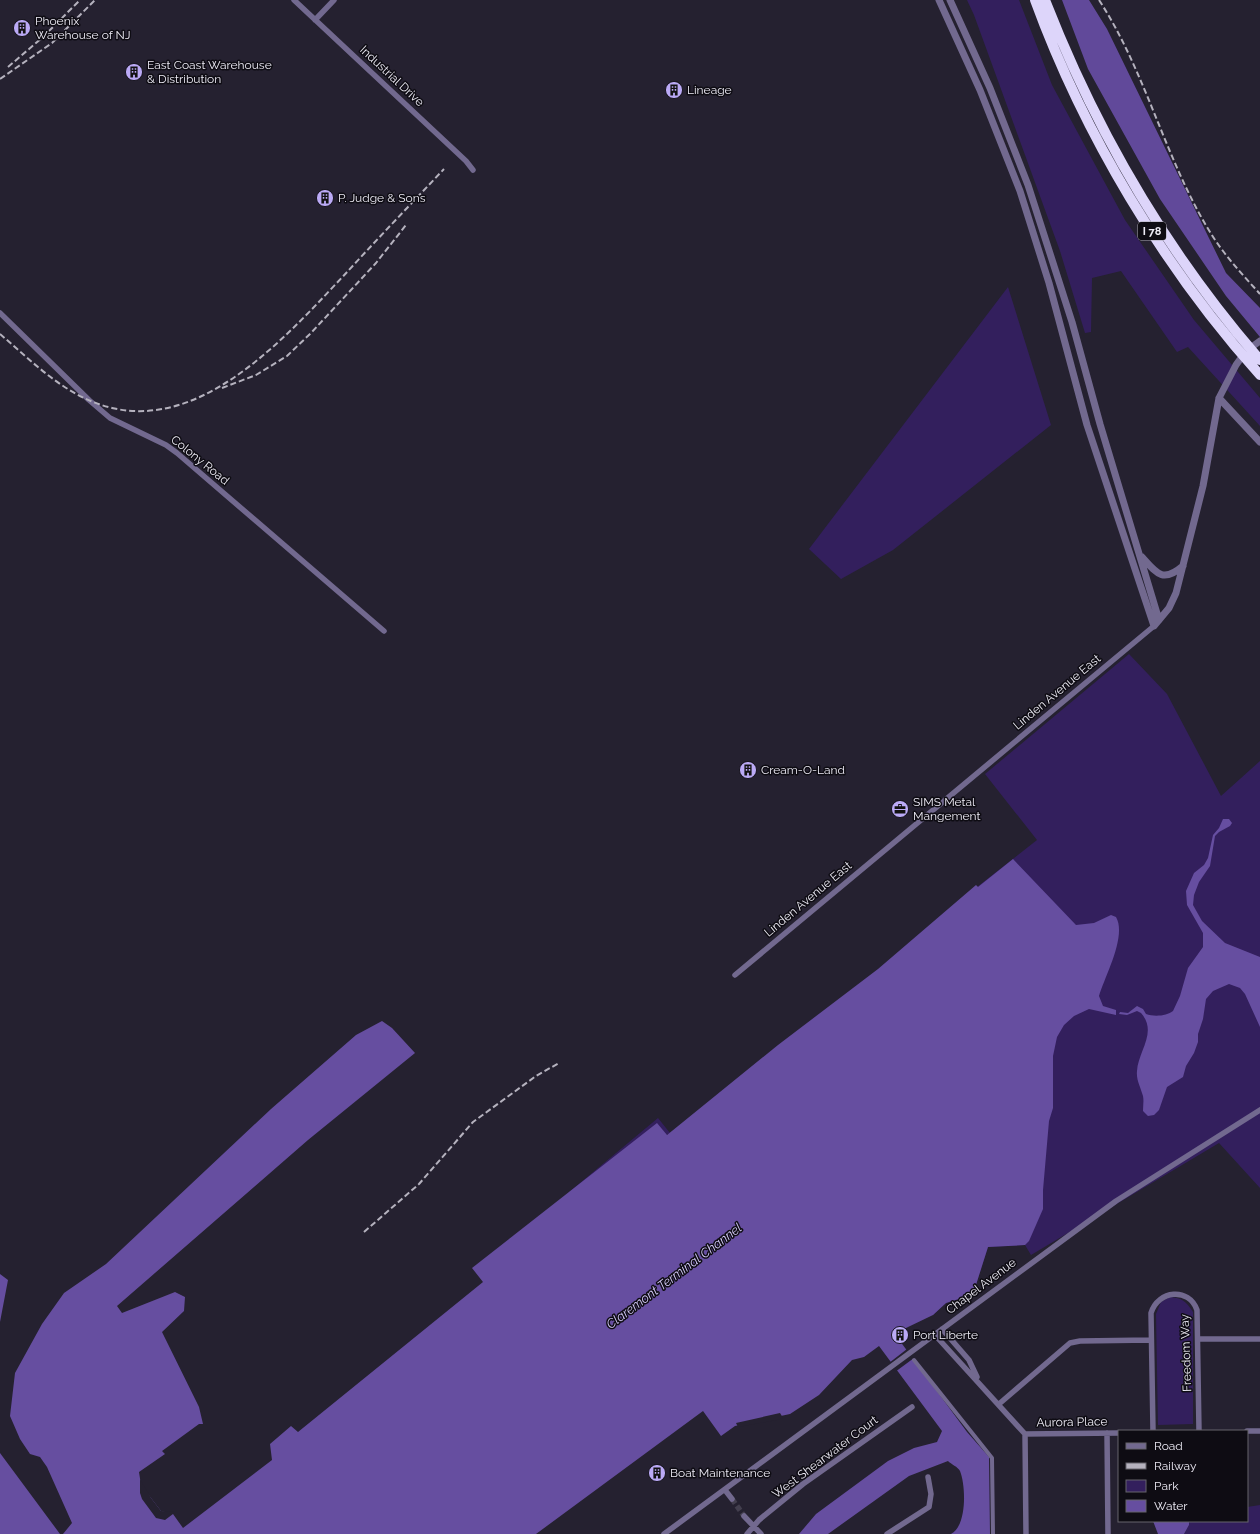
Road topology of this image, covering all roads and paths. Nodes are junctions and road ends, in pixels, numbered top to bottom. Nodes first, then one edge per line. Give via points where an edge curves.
1 (294, 0) edge
2 (334, 0) edge
3 (939, 0) edge
4 (950, 0) edge
5 (1035, 0) edge
6 (1045, 0) edge
7 (315, 20) junction
8 (1088, 110) junction
9 (473, 170) dead end
10 (0, 313) edge
11 (1235, 338) junction
12 (1260, 341) edge
13 (1260, 360) edge
14 (1258, 373) edge
15 (1219, 398) junction
16 (1260, 442) edge
17 (1140, 555) junction
18 (1183, 566) junction
19 (1156, 623) junction
20 (384, 631) dead end
21 (735, 975) dead end
22 (1260, 1110) edge
23 (942, 1329) junction
24 (935, 1335) junction
25 (1260, 1339) edge
26 (1151, 1340) junction
27 (1198, 1340) junction
28 (914, 1360) dead end
29 (981, 1384) junction
30 (999, 1404) junction
31 (912, 1408) dead end
32 (1153, 1430) edge
33 (1199, 1430) edge
34 (1248, 1431) edge
35 (1260, 1431) edge
36 (1107, 1433) junction
37 (1118, 1433) edge
38 (1025, 1434) junction
39 (928, 1477) dead end
40 (725, 1490) junction
41 (732, 1499) tunnel mouth
42 (744, 1516) tunnel mouth
43 (753, 1526) junction
44 (664, 1534) edge
45 (747, 1534) edge
46 (761, 1534) edge
47 (887, 1534) edge
48 (993, 1534) edge
49 (1026, 1534) edge
50 (1108, 1534) edge

1 - 7 street, Industrial Drive
2 - 7 street
3 - 19 street via 980,90 1020,191 1049,283 1087,425
4 - 17 street via 990,88 1030,192 1072,322 1102,432
5 - 8 highway, I 78 via 1054,49
6 - 8 highway, I 78
7 - 9 street, Industrial Drive
8 - 11 highway, I 78 via 1149,227 1173,264
10 - 20 street, Colony Road via 110,418 177,453
11 - 13 highway, I 78
11 - 14 highway, I 78
12 - 15 street, Linden Avenue East via 1246,351
15 - 16 street
15 - 18 street, Linden Avenue East via 1203,486
17 - 18 street via 1162,575 1172,575
17 - 19 street
18 - 19 street, Linden Avenue East via 1175,598
19 - 21 street, Linden Avenue East
22 - 23 street, Chapel Avenue via 1116,1200
23 - 24 street, Chapel Avenue
23 - 29 street via 969,1360
24 - 29 street
24 - 40 street, Chapel Avenue
25 - 27 street
26 - 27 street, Freedom Way via 1153,1307 1162,1297 1173,1294 1187,1297 1196,1307
26 - 30 street via 1070,1343
26 - 32 street, Freedom Way
27 - 33 street, Freedom Way
28 - 48 street via 992,1458
29 - 30 street
30 - 38 street
31 - 43 street, West Shearwater Court via 803,1484
34 - 35 street
36 - 37 street, Aurora Place
36 - 38 street, Aurora Place
36 - 50 street
38 - 49 street
39 - 47 street via 931,1494 929,1507
40 - 41 street
40 - 44 street, Chapel Avenue
42 - 43 street
43 - 45 street, West Shearwater Court
43 - 46 street

